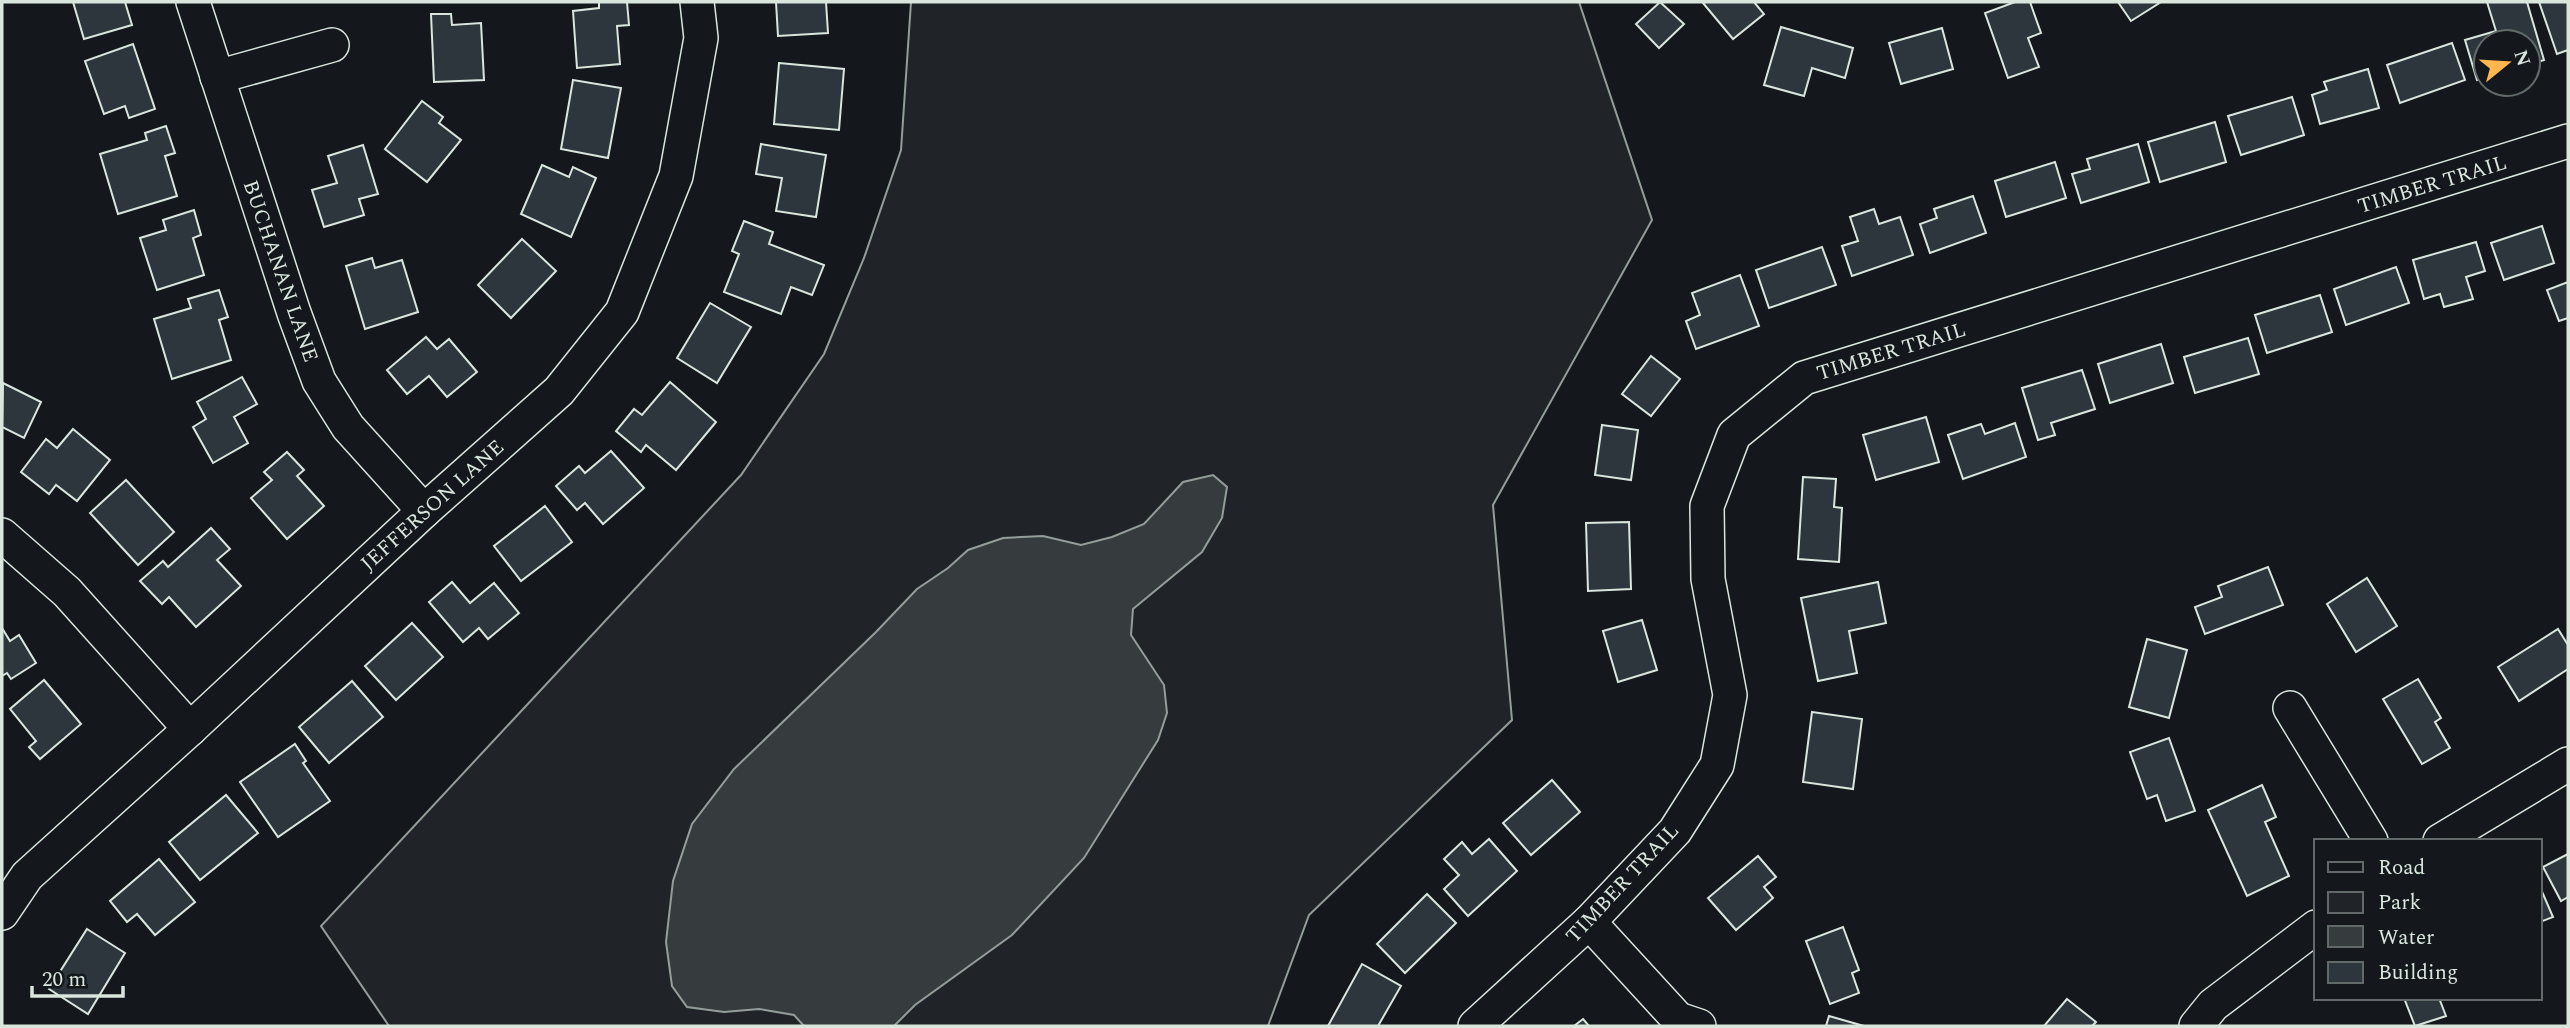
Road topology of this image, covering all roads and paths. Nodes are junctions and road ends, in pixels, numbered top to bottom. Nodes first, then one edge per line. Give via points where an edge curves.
1 (193, 2) edge
2 (698, 2) edge
3 (332, 45) dead end
4 (217, 77) junction
5 (2568, 141) edge
6 (424, 511) junction
7 (2, 536) edge
8 (2290, 708) dead end
9 (190, 729) junction
10 (2568, 764) edge
11 (2370, 839) edge
12 (2443, 839) edge
13 (2, 913) edge
14 (1590, 922) junction
15 (2314, 928) edge
16 (1475, 1026) edge
17 (1699, 1026) edge
18 (2196, 1026) edge

1 - 4 street, BUCHANAN LANE
2 - 6 street, JEFFERSON LANE via 701,38 676,176 622,312 559,391
3 - 4 street
4 - 6 street, BUCHANAN LANE via 319,381 348,427
5 - 14 street, TIMBER TRAIL via 1804,378 1734,435 1707,506 1708,579 1730,695 1717,765 1675,831
6 - 9 street, JEFFERSON LANE
7 - 9 street via 67,592
8 - 11 street
9 - 13 street, JEFFERSON LANE via 26,876
10 - 12 street
14 - 16 street, TIMBER TRAIL
14 - 17 street via 1678,1019
15 - 18 street via 2213,1005

